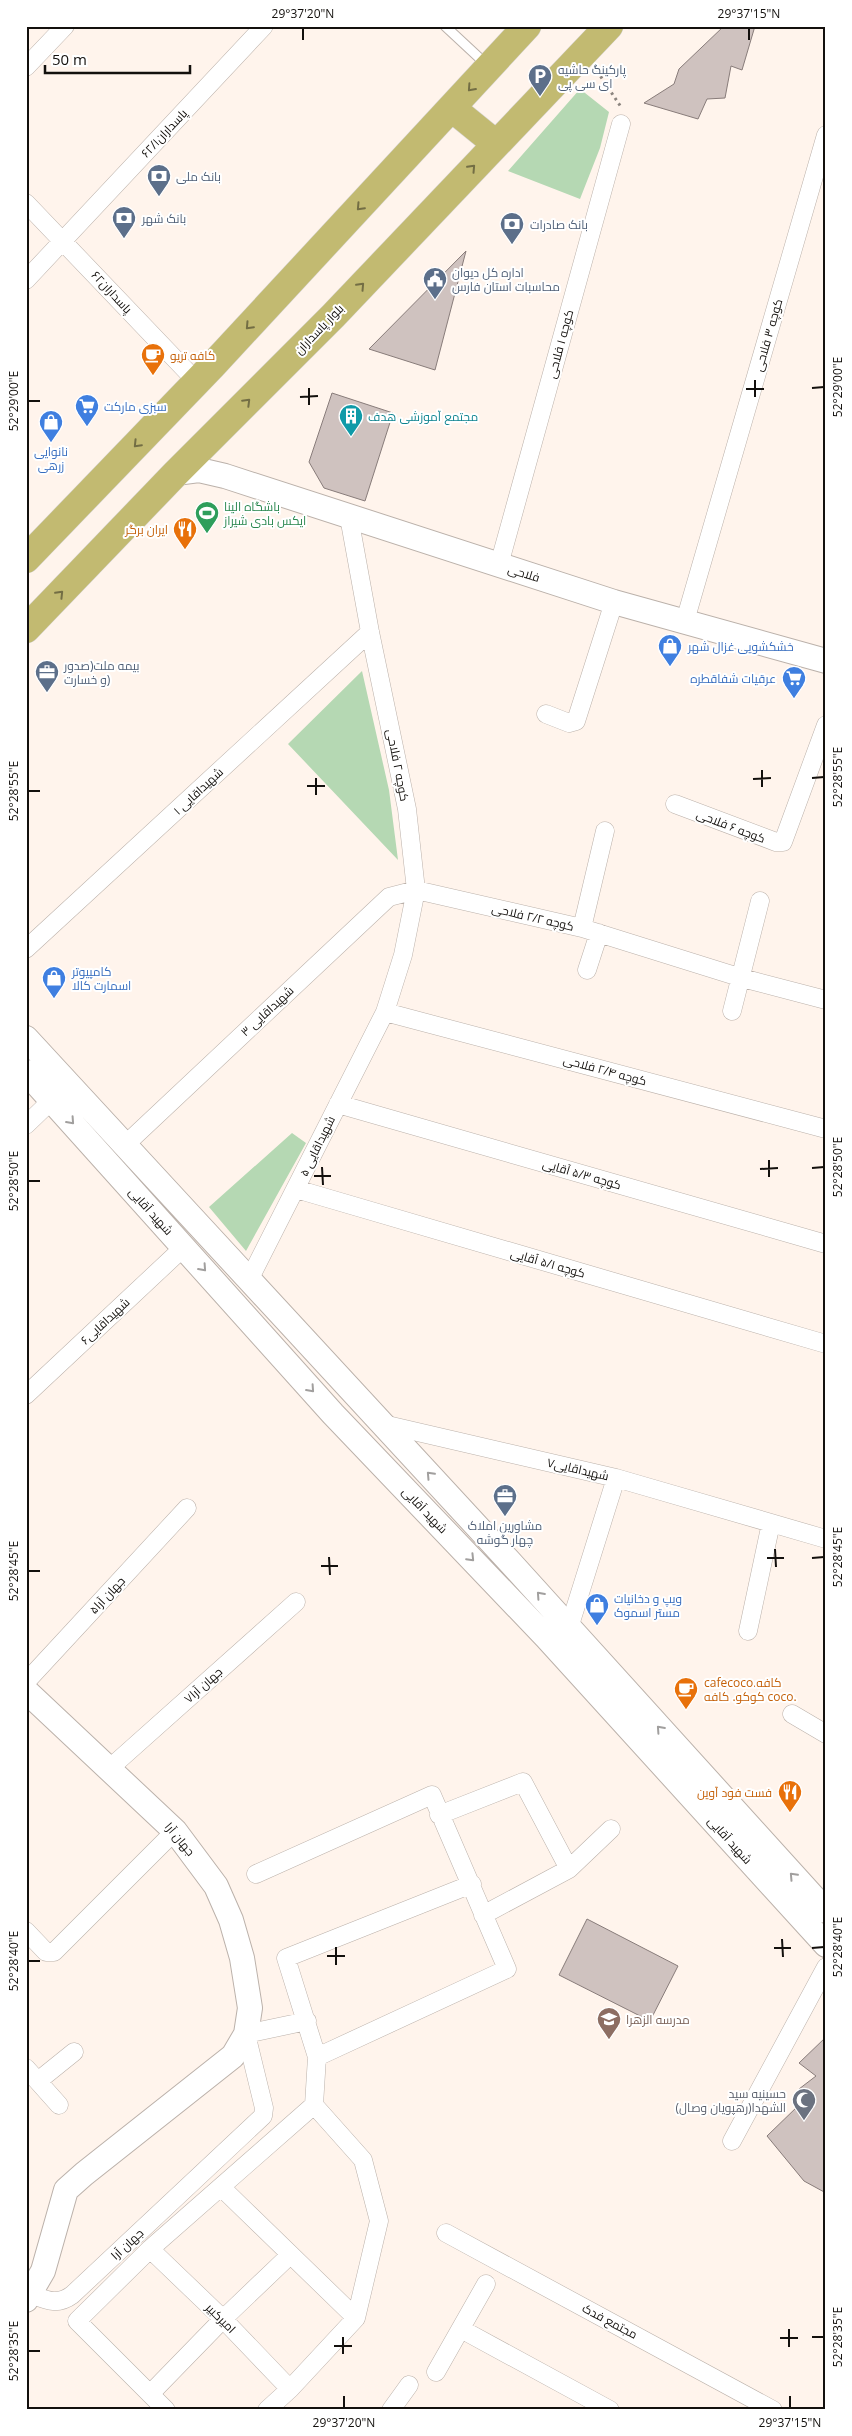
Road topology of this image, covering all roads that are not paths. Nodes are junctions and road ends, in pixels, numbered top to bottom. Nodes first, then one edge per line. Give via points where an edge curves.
1 (66, 26) edge
2 (264, 26) edge
3 (445, 26) edge
4 (527, 26) edge
5 (609, 26) edge
6 (26, 67) edge
7 (490, 68) junction
8 (453, 108) junction
9 (621, 124) road end
10 (826, 135) edge
11 (496, 144) junction
12 (26, 203) edge
13 (64, 240) junction
14 (26, 280) edge
15 (197, 382) junction
16 (222, 426) junction
17 (176, 473) junction
18 (225, 476) junction
19 (349, 517) junction
20 (26, 559) edge
21 (499, 565) junction
22 (614, 602) junction
23 (685, 621) junction
24 (26, 629) edge
25 (370, 632) junction
26 (826, 661) edge
27 (546, 714) dead end
28 (826, 725) edge
29 (676, 804) dead end
30 (605, 830) dead end
31 (416, 890) junction
32 (760, 901) dead end
33 (590, 930) junction
34 (26, 949) edge
35 (587, 970) dead end
36 (742, 978) junction
37 (826, 1000) edge
38 (732, 1011) dead end
39 (385, 1012) junction
40 (26, 1038) edge
41 (26, 1072) edge
42 (52, 1100) junction
43 (338, 1104) junction
44 (26, 1125) edge
45 (826, 1129) edge
46 (125, 1145) junction
47 (296, 1189) junction
48 (826, 1244) edge
49 (184, 1247) junction
50 (249, 1280) junction
51 (826, 1344) edge
52 (26, 1395) edge
53 (383, 1424) junction
54 (616, 1478) junction
55 (187, 1508) dead end
56 (771, 1523) junction
57 (826, 1539) edge
58 (296, 1602) dead end
59 (569, 1628) junction
60 (748, 1631) dead end
61 (26, 1682) edge
62 (26, 1691) edge
63 (792, 1714) dead end
64 (826, 1734) edge
65 (674, 1762) junction
66 (110, 1768) junction
67 (439, 1815) junction
68 (611, 1829) dead end
69 (175, 1831) junction
70 (569, 1869) junction
71 (256, 1874) dead end
72 (472, 1884) junction
73 (826, 1911) edge
74 (483, 1915) junction
75 (26, 1931) edge
76 (826, 1945) edge
77 (826, 1966) edge
78 (307, 2021) junction
79 (246, 2034) junction
80 (74, 2052) dead end
81 (317, 2057) junction
82 (26, 2068) edge
83 (38, 2081) junction
84 (59, 2105) dead end
85 (314, 2105) junction
86 (732, 2141) dead end
87 (221, 2187) junction
88 (446, 2233) dead end
89 (150, 2249) junction
90 (290, 2255) junction
91 (486, 2284) dead end
92 (28, 2297) edge
93 (356, 2318) junction
94 (223, 2319) junction
95 (461, 2329) junction
96 (436, 2372) dead end
97 (409, 2385) dead end
98 (290, 2389) junction
99 (150, 2394) junction
100 (166, 2410) edge
101 (267, 2410) edge
102 (391, 2410) edge
103 (610, 2410) edge
104 (774, 2410) edge

1 - 6 street
2 - 13 street, پاسداران۶۲/۱
3 - 7 lane
4 - 7 main road
5 - 11 main road, بلوار پاسداران
7 -> 8 main road
8 - 11 main road
8 -> 15 main road
9 - 21 street, کوچه ۱ فلاحی
10 - 23 street, کوچه ۳ فلاحی
16 -> 11 main road, بلوار پاسداران via 333,316
12 - 13 street, پاسداران۶۲
13 - 14 street, پاسداران۶۲/۱
13 - 15 street, پاسداران۶۲
15 -> 20 main road
16 - 17 main road, بلوار پاسداران
16 - 18 main road via 216,452
17 - 18 main road, فلاحی via 198,470
24 -> 17 main road, بلوار پاسداران
18 - 19 main road, فلاحی
19 - 21 main road, فلاحی
19 - 25 street, کوچه ۲ فلاحی
21 - 22 main road, فلاحی
22 - 23 main road, فلاحی
22 - 27 street via 576,721 569,723
23 - 26 main road, فلاحی
25 - 31 street, کوچه ۲ فلاحی via 404,791
25 - 34 street, ۱ شهیداقایی
28 - 29 street, کوچه ۶ فلاحی via 783,842
30 - 33 street, کوچه ۲/۲ فلاحی
31 - 33 street, کوچه ۲/۲ فلاحی
31 - 39 street, کوچه ۲ فلاحی via 403,955
31 - 46 street, ۳ شهیداقایی via 389,897
32 - 36 street
33 - 35 street
33 - 36 street
36 - 37 street
36 - 38 street
39 - 43 street, ۵ شهیداقایی
39 - 45 street, کوچه ۲/۴ فلاحی
40 - 46 main road, شهید آقایی
41 - 42 main road, شهید آقایی
42 - 44 street
42 -> 49 main road, شهید آقایی
43 - 47 street, ۵ شهیداقایی
43 - 48 street, کوچه ۵/۳ آقایی
46 - 50 main road, شهید آقایی
47 - 50 street, ۵ شهیداقایی
47 - 51 street, کوچه ۵/۱ آقایی
49 - 52 street, شهیداقایی۶
49 -> 65 main road, شهید آقایی via 333,1414 546,1637
50 - 53 main road, شهید آقایی
53 - 54 street, شهیداقایی۷
59 -> 53 main road, شهید آقایی
54 - 56 street, شهیداقایی۷
54 - 59 street
55 - 61 street, جهان آرا۵
56 - 57 street, شهیداقایی۷
56 - 60 street
58 - 66 street, جهان آرا۷
65 -> 59 main road, شهید آقایی
62 - 66 main road, جهان آرا
63 - 64 street
73 -> 65 main road, شهید آقایی
65 - 76 main road, شهید آقایی
66 - 69 main road, جهان آرا
67 - 70 street via 524,1782
67 - 71 street via 432,1796
67 - 72 street
68 - 70 street
69 - 75 street via 54,1952 50,1953
69 - 79 main road, جهان آرا via 216,1886 231,1920 242,1958 250,2008
70 - 74 street
72 - 74 street
72 - 78 street via 286,1958
74 - 81 street via 508,1968
77 - 86 street
78 - 79 street
78 - 81 street
79 - 92 main road, جهان آرا via 233,2056 66,2190 43,2271
79 - 92 street, جهان آرا via 264,2108 263,2116 72,2295 64,2301 51,2302
80 - 83 street
81 - 85 street
82 - 83 street
83 - 84 street
85 - 87 street
85 - 93 street via 363,2160 378,2222
87 - 89 street
87 - 90 street
88 - 104 street, مجتمع فدک
89 - 94 street, امیرکبیر
89 - 99 street via 77,2321
90 - 93 street
90 - 94 street
91 - 95 street
93 - 98 street
94 - 98 street, امیرکبیر
94 - 99 street
95 - 96 street
95 - 103 street
97 - 102 street
98 - 101 street
99 - 100 street

